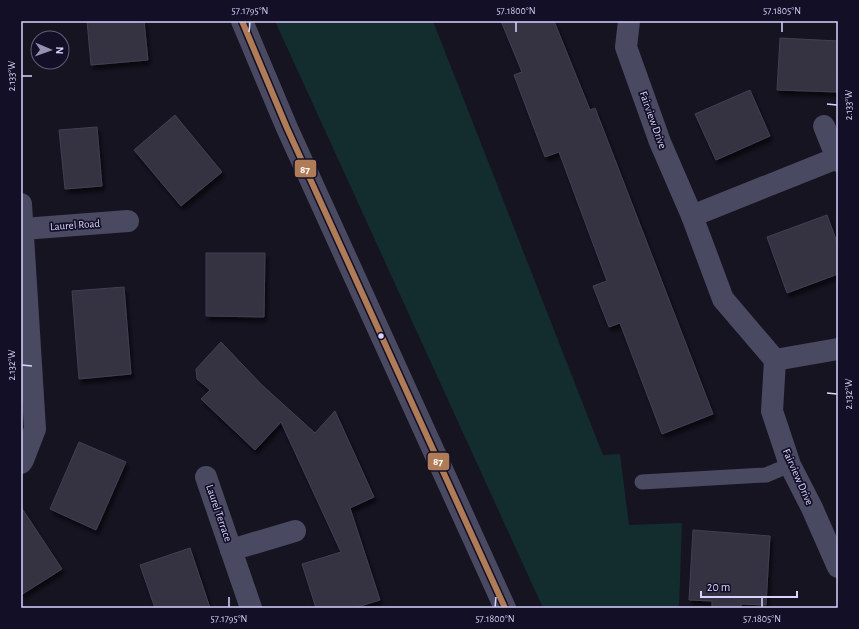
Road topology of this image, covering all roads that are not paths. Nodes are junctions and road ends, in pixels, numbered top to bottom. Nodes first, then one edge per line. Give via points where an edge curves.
1 (242, 21) edge
2 (629, 21) edge
3 (824, 126) dead end
4 (837, 160) edge
5 (21, 204) edge
6 (692, 216) junction
7 (128, 221) dead end
8 (23, 228) junction
9 (838, 348) edge
10 (775, 360) junction
11 (21, 463) edge
12 (790, 465) junction
13 (206, 477) dead end
14 (642, 482) dead end
15 (295, 531) dead end
16 (231, 550) junction
17 (838, 567) edge
18 (251, 608) edge
19 (505, 608) edge

1 - 19 street via 287,128
2 - 6 street, Fairview Drive via 626,47 660,142
3 - 4 street
4 - 6 street
5 - 8 street
6 - 10 street, Fairview Drive via 723,299
7 - 8 street, Laurel Road
8 - 11 street via 35,429
9 - 10 street
10 - 12 street, Fairview Drive via 772,411
12 - 14 lane via 766,475
12 - 17 street, Fairview Drive
13 - 16 street, Laurel Terrace
15 - 16 street, Laurel Terrace
16 - 18 street, Laurel Terrace

